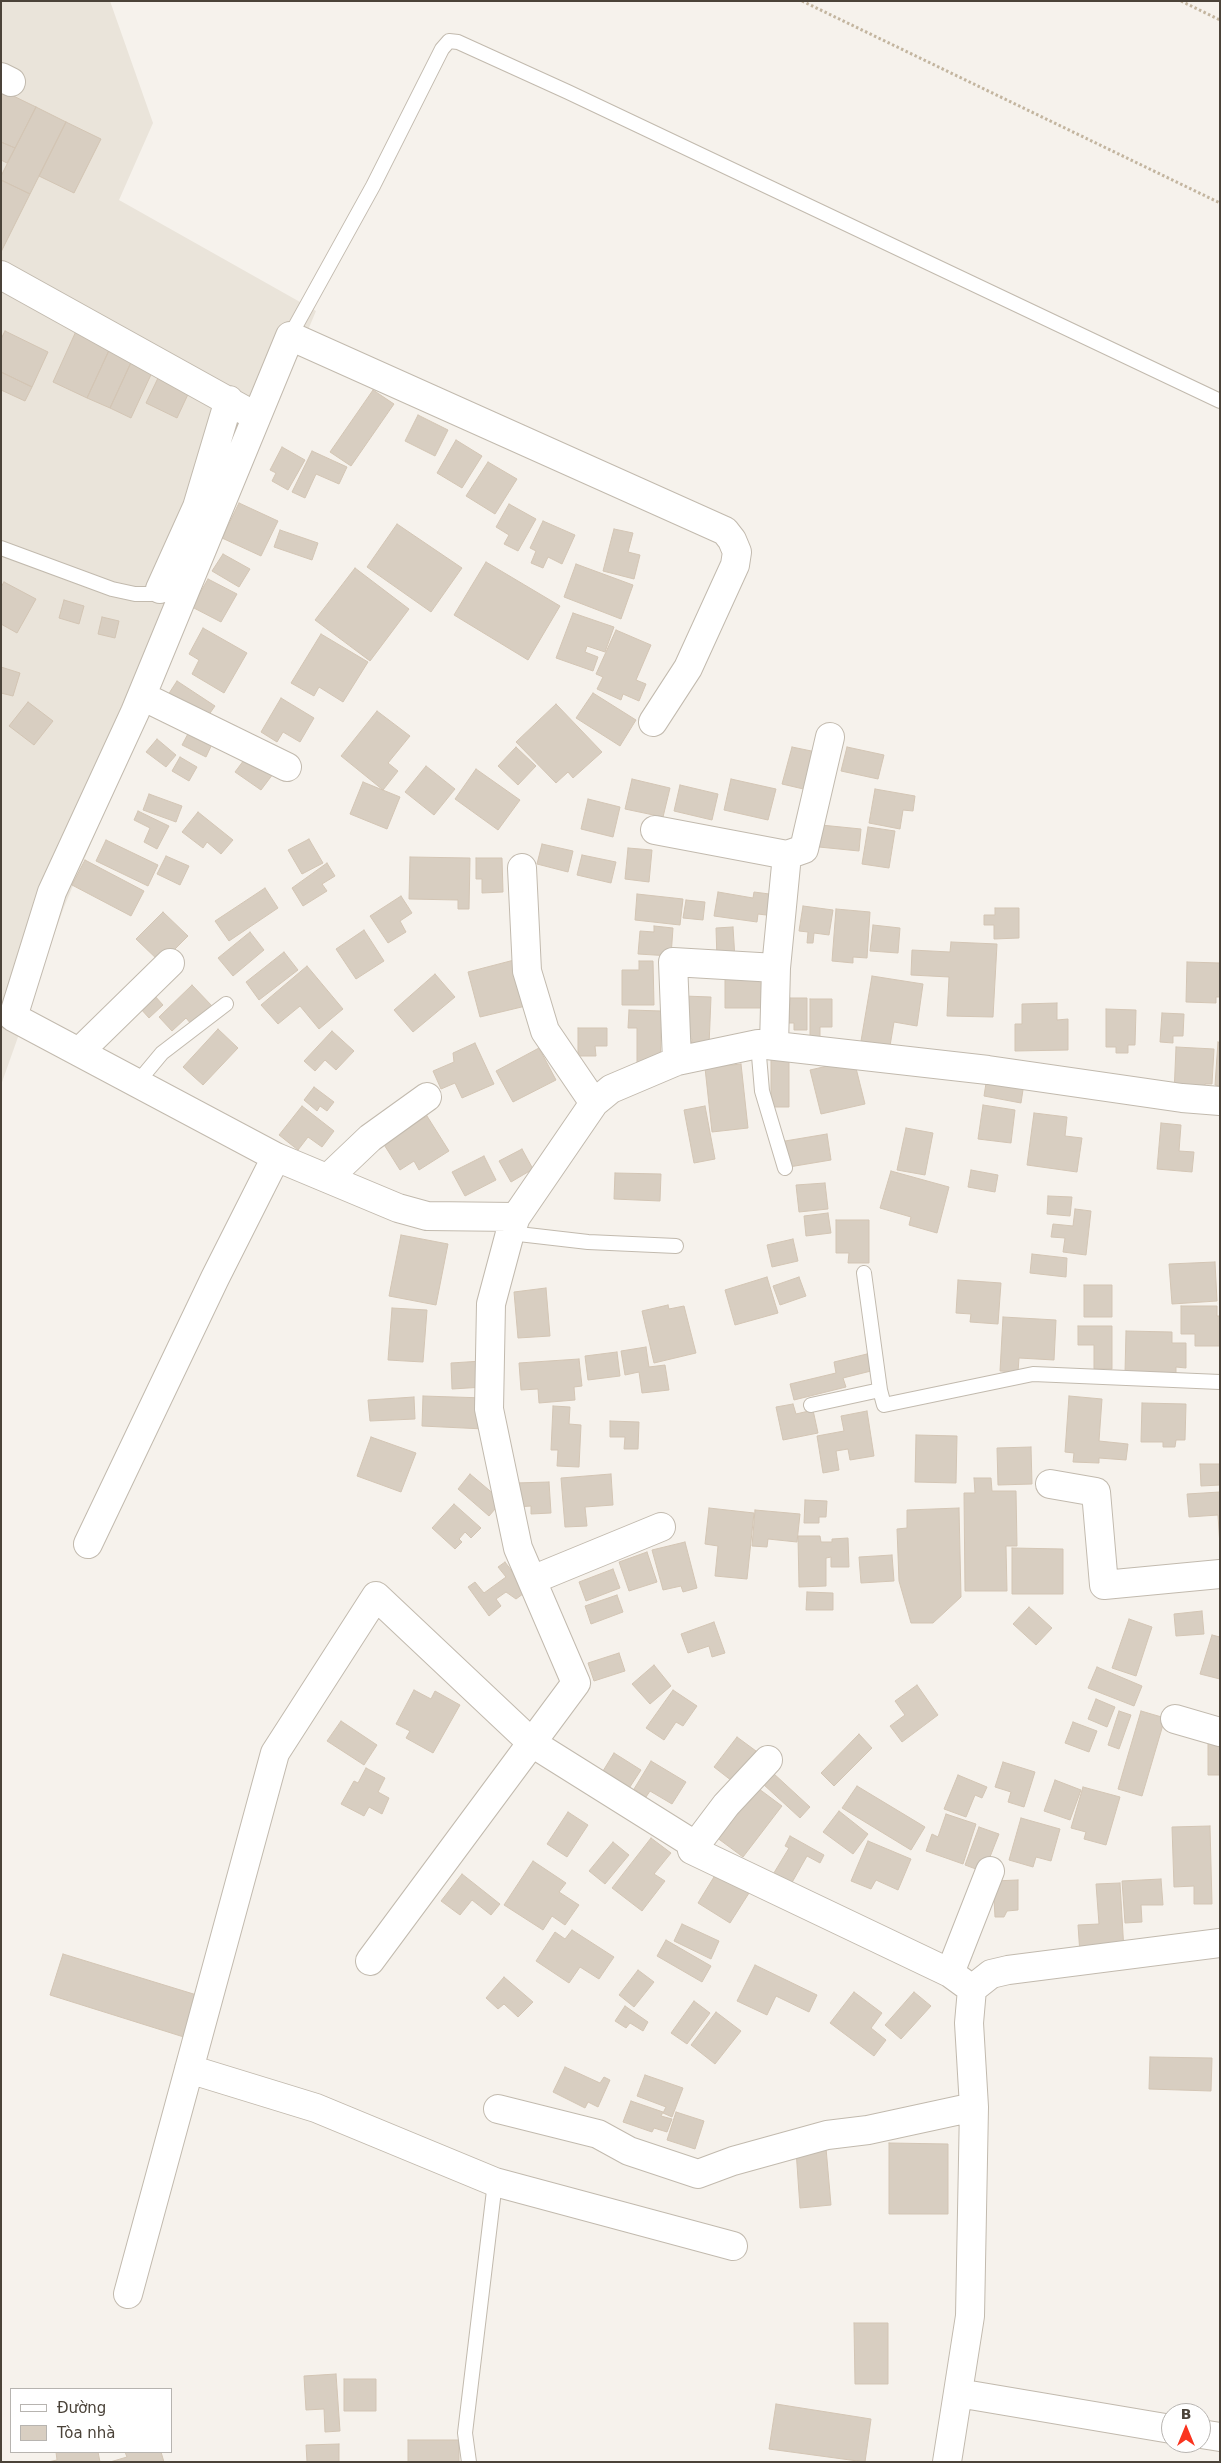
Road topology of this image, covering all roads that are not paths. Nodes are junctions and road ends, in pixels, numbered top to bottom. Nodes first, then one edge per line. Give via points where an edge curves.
1 (1, 275) edge
2 (290, 336) junction
3 (230, 400) junction
4 (1220, 401) edge
5 (256, 416) junction
6 (1, 548) edge
7 (168, 599) junction
8 (142, 696) junction
9 (653, 722) dead end
10 (830, 737) dead end
11 (287, 767) dead end
12 (655, 830) dead end
13 (787, 855) junction
14 (522, 868) dead end
15 (170, 963) dead end
16 (776, 968) junction
17 (226, 1004) dead end
18 (766, 1045) junction
19 (79, 1052) junction
20 (677, 1062) junction
21 (137, 1083) junction
22 (427, 1097) dead end
23 (1220, 1101) edge
24 (594, 1103) junction
25 (276, 1157) junction
26 (785, 1168) dead end
27 (328, 1178) junction
28 (513, 1225) junction
29 (676, 1246) dead end
30 (864, 1273) dead end
31 (1220, 1382) edge
32 (880, 1390) junction
33 (811, 1405) dead end
34 (1050, 1484) dead end
35 (661, 1527) dead end
36 (88, 1544) dead end
37 (1220, 1574) edge
38 (532, 1580) junction
39 (1175, 1719) dead end
40 (1220, 1732) edge
41 (532, 1744) junction
42 (768, 1760) dead end
43 (692, 1850) junction
44 (990, 1871) dead end
45 (1220, 1943) edge
46 (370, 1961) dead end
47 (950, 1973) junction
48 (972, 1989) junction
49 (189, 2069) junction
50 (974, 2107) junction
51 (498, 2109) dead end
52 (495, 2182) junction
53 (733, 2246) dead end
54 (128, 2294) dead end
55 (958, 2393) junction
56 (1161, 2427) edge
57 (469, 2462) edge
58 (947, 2462) edge

1 - 3 street
2 - 4 lane via 449,41 458,42 568,92
2 - 5 street
2 - 9 street via 725,531 737,552 735,566 688,668
3 - 5 street
3 - 7 street
5 - 7 street
6 - 7 lane via 112,589
7 - 8 street
8 - 11 street
8 - 19 street via 52,892 12,1017
10 - 13 street via 804,849
12 - 13 street
13 - 16 street
14 - 24 street via 527,971 545,1031
15 - 19 street
16 - 18 street
16 - 20 street via 673,962
17 - 21 lane via 162,1053
18 - 20 street
18 - 23 street
18 - 26 lane via 762,1091
19 - 21 street
20 - 24 street via 610,1089
21 - 25 street
22 - 27 street via 370,1138
24 - 28 street
25 - 27 street
25 - 36 street
27 - 28 street via 398,1208 427,1216
28 - 29 lane via 588,1242
28 - 38 street via 491,1304 489,1409 518,1548
30 - 32 lane
31 - 32 lane via 1033,1374 884,1405
32 - 33 lane
34 - 37 street via 1096,1492 1104,1585
35 - 38 street
38 - 41 street via 576,1683
39 - 40 street
41 - 43 street via 690,1842
41 - 46 street
41 - 49 street via 376,1596 275,1753
42 - 43 street via 726,1805
43 - 47 street
44 - 47 street
45 - 48 street via 1008,1970 991,1974
47 - 48 street
48 - 50 street via 969,2023
49 - 52 street via 316,2108
49 - 54 street
50 - 51 street via 868,2130 827,2135 733,2160 698,2174 629,2151 598,2134
50 - 55 street via 970,2316
52 - 53 street
52 - 57 lane via 465,2433
55 - 56 street
55 - 58 street

